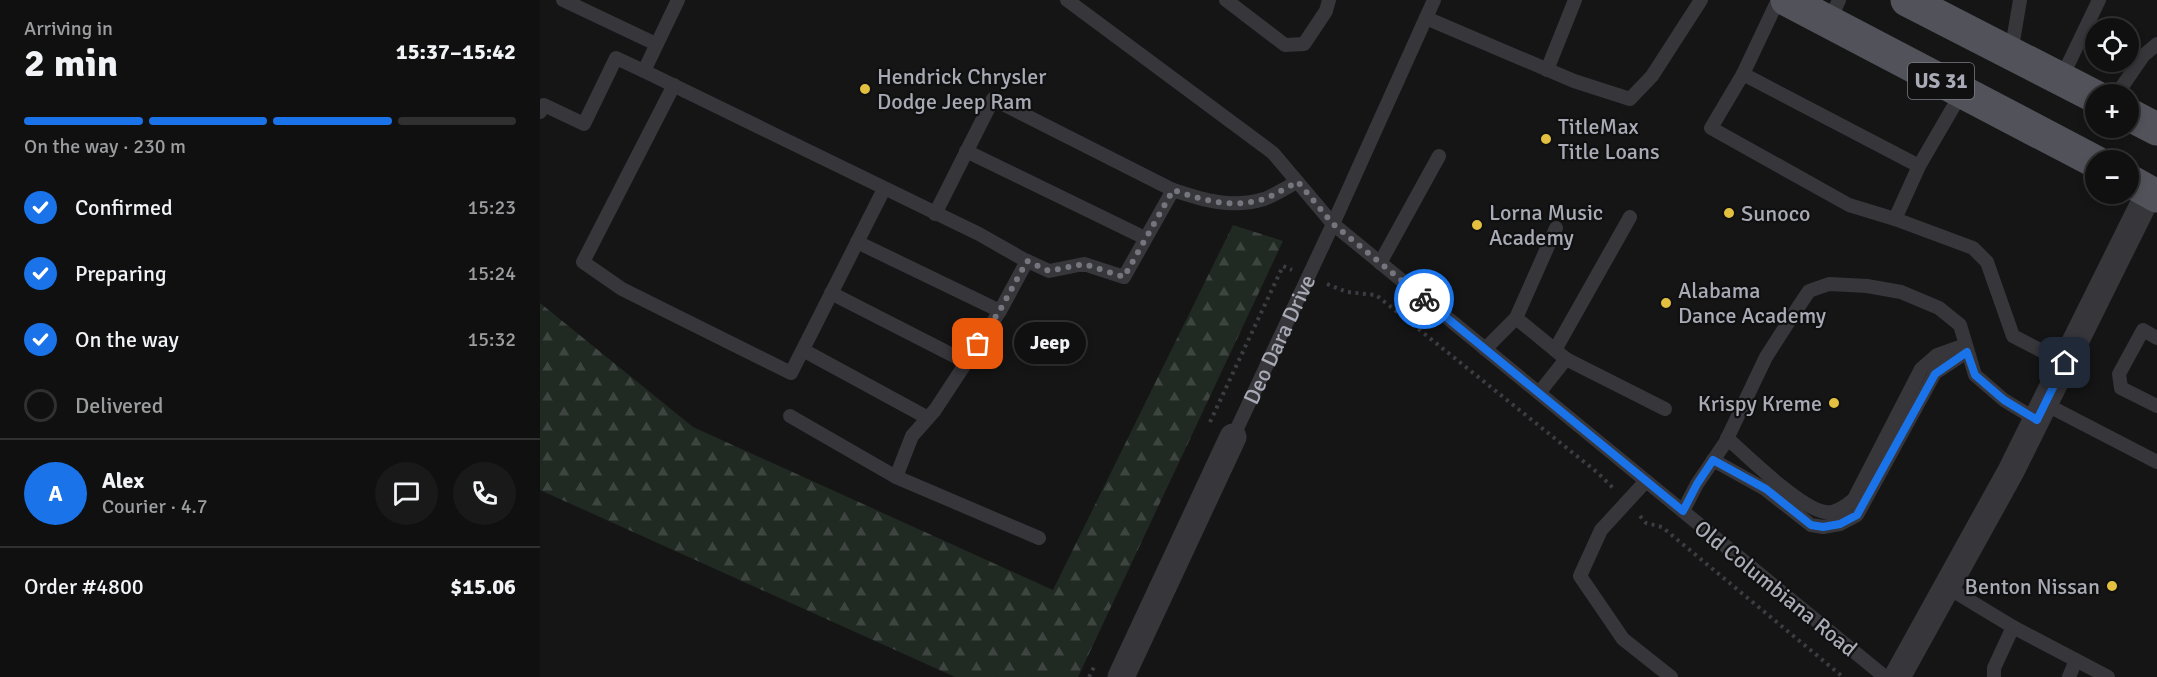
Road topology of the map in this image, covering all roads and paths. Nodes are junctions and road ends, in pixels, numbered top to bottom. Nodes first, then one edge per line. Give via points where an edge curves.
1 (563, 0) edge
2 (678, 0) edge
3 (1067, 0) edge
4 (1226, 0) edge
5 (1329, 0) edge
6 (1434, 0) edge
7 (1575, 0) edge
8 (1701, 0) edge
9 (1778, 0) edge
10 (1787, 0) edge
11 (1907, 0) edge
12 (2020, 0) edge
13 (2099, 0) edge
14 (1834, 11) edge
15 (1426, 18) junction
16 (656, 44) junction
17 (2157, 44) edge
18 (2011, 53) junction
19 (1547, 70) junction
20 (644, 71) junction
21 (1743, 74) junction
22 (2061, 79) junction
23 (2124, 84) edge
24 (674, 86) junction
25 (2085, 91) edge
26 (1962, 92) junction
27 (541, 107) edge
28 (2139, 120) edge
29 (2157, 129) edge
30 (966, 151) junction
31 (1439, 156) dead end
32 (2085, 156) edge
33 (1919, 166) junction
34 (1298, 182) junction
35 (884, 189) junction
36 (2145, 189) edge
37 (1173, 190) junction
38 (935, 214) junction
39 (1630, 217) dead end
40 (1895, 219) junction
41 (1333, 224) junction
42 (1556, 228) dead end
43 (1145, 238) junction
44 (857, 242) junction
45 (1027, 261) junction
46 (1380, 263) junction
47 (1308, 277) junction
48 (831, 294) junction
49 (1000, 310) junction
50 (1516, 318) junction
51 (2157, 338) edge
52 (1485, 349) junction
53 (1966, 349) junction
54 (803, 350) junction
55 (1555, 350) junction
56 (1566, 359) junction
57 (966, 362) junction
58 (2065, 363) junction
59 (1539, 393) junction
60 (2157, 406) edge
61 (1665, 409) dead end
62 (2041, 412) junction
63 (790, 416) dead end
64 (928, 418) junction
65 (1206, 428) dead end
66 (1233, 437) joint
67 (1727, 438) junction
68 (1713, 460) junction
69 (2157, 462) edge
70 (896, 477) junction
71 (1646, 481) junction
72 (1626, 502) junction
73 (1683, 511) junction
74 (1039, 538) dead end
75 (1947, 587) junction
76 (2013, 627) junction
77 (2076, 660) junction
78 (1095, 666) dead end
79 (1089, 677) edge
80 (1122, 677) edge
81 (1671, 677) edge
82 (1843, 677) edge
83 (1885, 677) edge
84 (1897, 677) edge
85 (1995, 677) edge
86 (2069, 677) edge
87 (2108, 677) edge

1 - 16 lane
2 - 16 lane
3 - 34 lane, Old Columbiana Road via 1273,153
4 - 5 lane via 1285,45 1304,44
6 - 15 lane, Deo Dara Drive
7 - 19 lane
8 - 19 lane via 1652,76 1630,99
9 - 21 lane
10 - 14 main road, US 31
11 - 18 main road, US 31
12 - 18 lane
13 - 22 lane
14 - 26 main road, US 31
15 - 19 lane
15 - 41 lane, Deo Dara Drive
16 - 20 lane
17 - 23 lane via 2143,56
18 - 22 main road, US 31
20 - 24 lane
20 - 27 lane via 616,58 584,124
21 - 33 lane
21 - 40 lane via 1710,128 1849,205
22 - 25 main road, US 31
24 - 35 lane
24 - 54 lane via 583,262 622,289 791,373
26 - 32 main road, US 31
26 - 33 lane
28 - 29 main road
30 - 37 lane via 993,99
30 - 38 lane
30 - 43 lane
31 - 46 lane
33 - 40 lane
34 - 37 lane via 1264,199 1233,205
34 - 41 lane, Old Columbiana Road
35 - 38 lane
35 - 44 lane
36 - 58 street
37 - 43 lane
38 - 45 lane
39 - 55 lane
40 - 58 lane via 1973,248 1987,262 2013,336
41 - 46 lane, Old Columbiana Road
41 - 47 lane, Deo Dara Drive
42 - 50 lane
43 - 45 lane via 1124,277 1084,264 1049,271
44 - 48 lane
44 - 49 lane
45 - 49 lane
46 - 52 lane, Old Columbiana Road
47 - 65 path via 1283,266
47 - 66 lane, Deo Dara Drive
47 - 72 path via 1347,292 1376,295 1598,473
48 - 54 lane
48 - 57 lane
49 - 57 lane
50 - 52 lane
50 - 55 lane
51 - 60 lane via 2143,330 2119,374 2121,388
52 - 59 lane, Old Columbiana Road
53 - 62 lane via 1975,375 2004,400
53 - 67 lane via 1937,355 1921,369 1854,499 1841,509 1827,513 1812,508 1761,470
53 - 67 lane via 1960,325 1939,308 1901,292 1829,284 1809,291 1766,357
53 - 68 lane via 1935,374 1857,515 1840,524 1811,525 1766,489
54 - 64 lane
55 - 56 lane
56 - 59 lane
56 - 61 lane
57 - 64 lane
58 - 62 street
59 - 71 lane, Old Columbiana Road
62 - 69 lane
62 - 75 street
63 - 70 lane
64 - 70 lane via 912,436
66 - 80 street, Deo Dara Drive
67 - 68 lane
68 - 73 lane
70 - 74 lane
71 - 72 lane
71 - 73 lane, Old Columbiana Road
72 - 81 lane via 1601,530 1580,576 1623,639
72 - 82 path via 1646,522 1662,527
73 - 83 lane, Old Columbiana Road
75 - 76 lane
75 - 84 street
76 - 77 lane
76 - 85 lane via 1994,668
77 - 86 lane
77 - 87 lane
78 - 79 path

